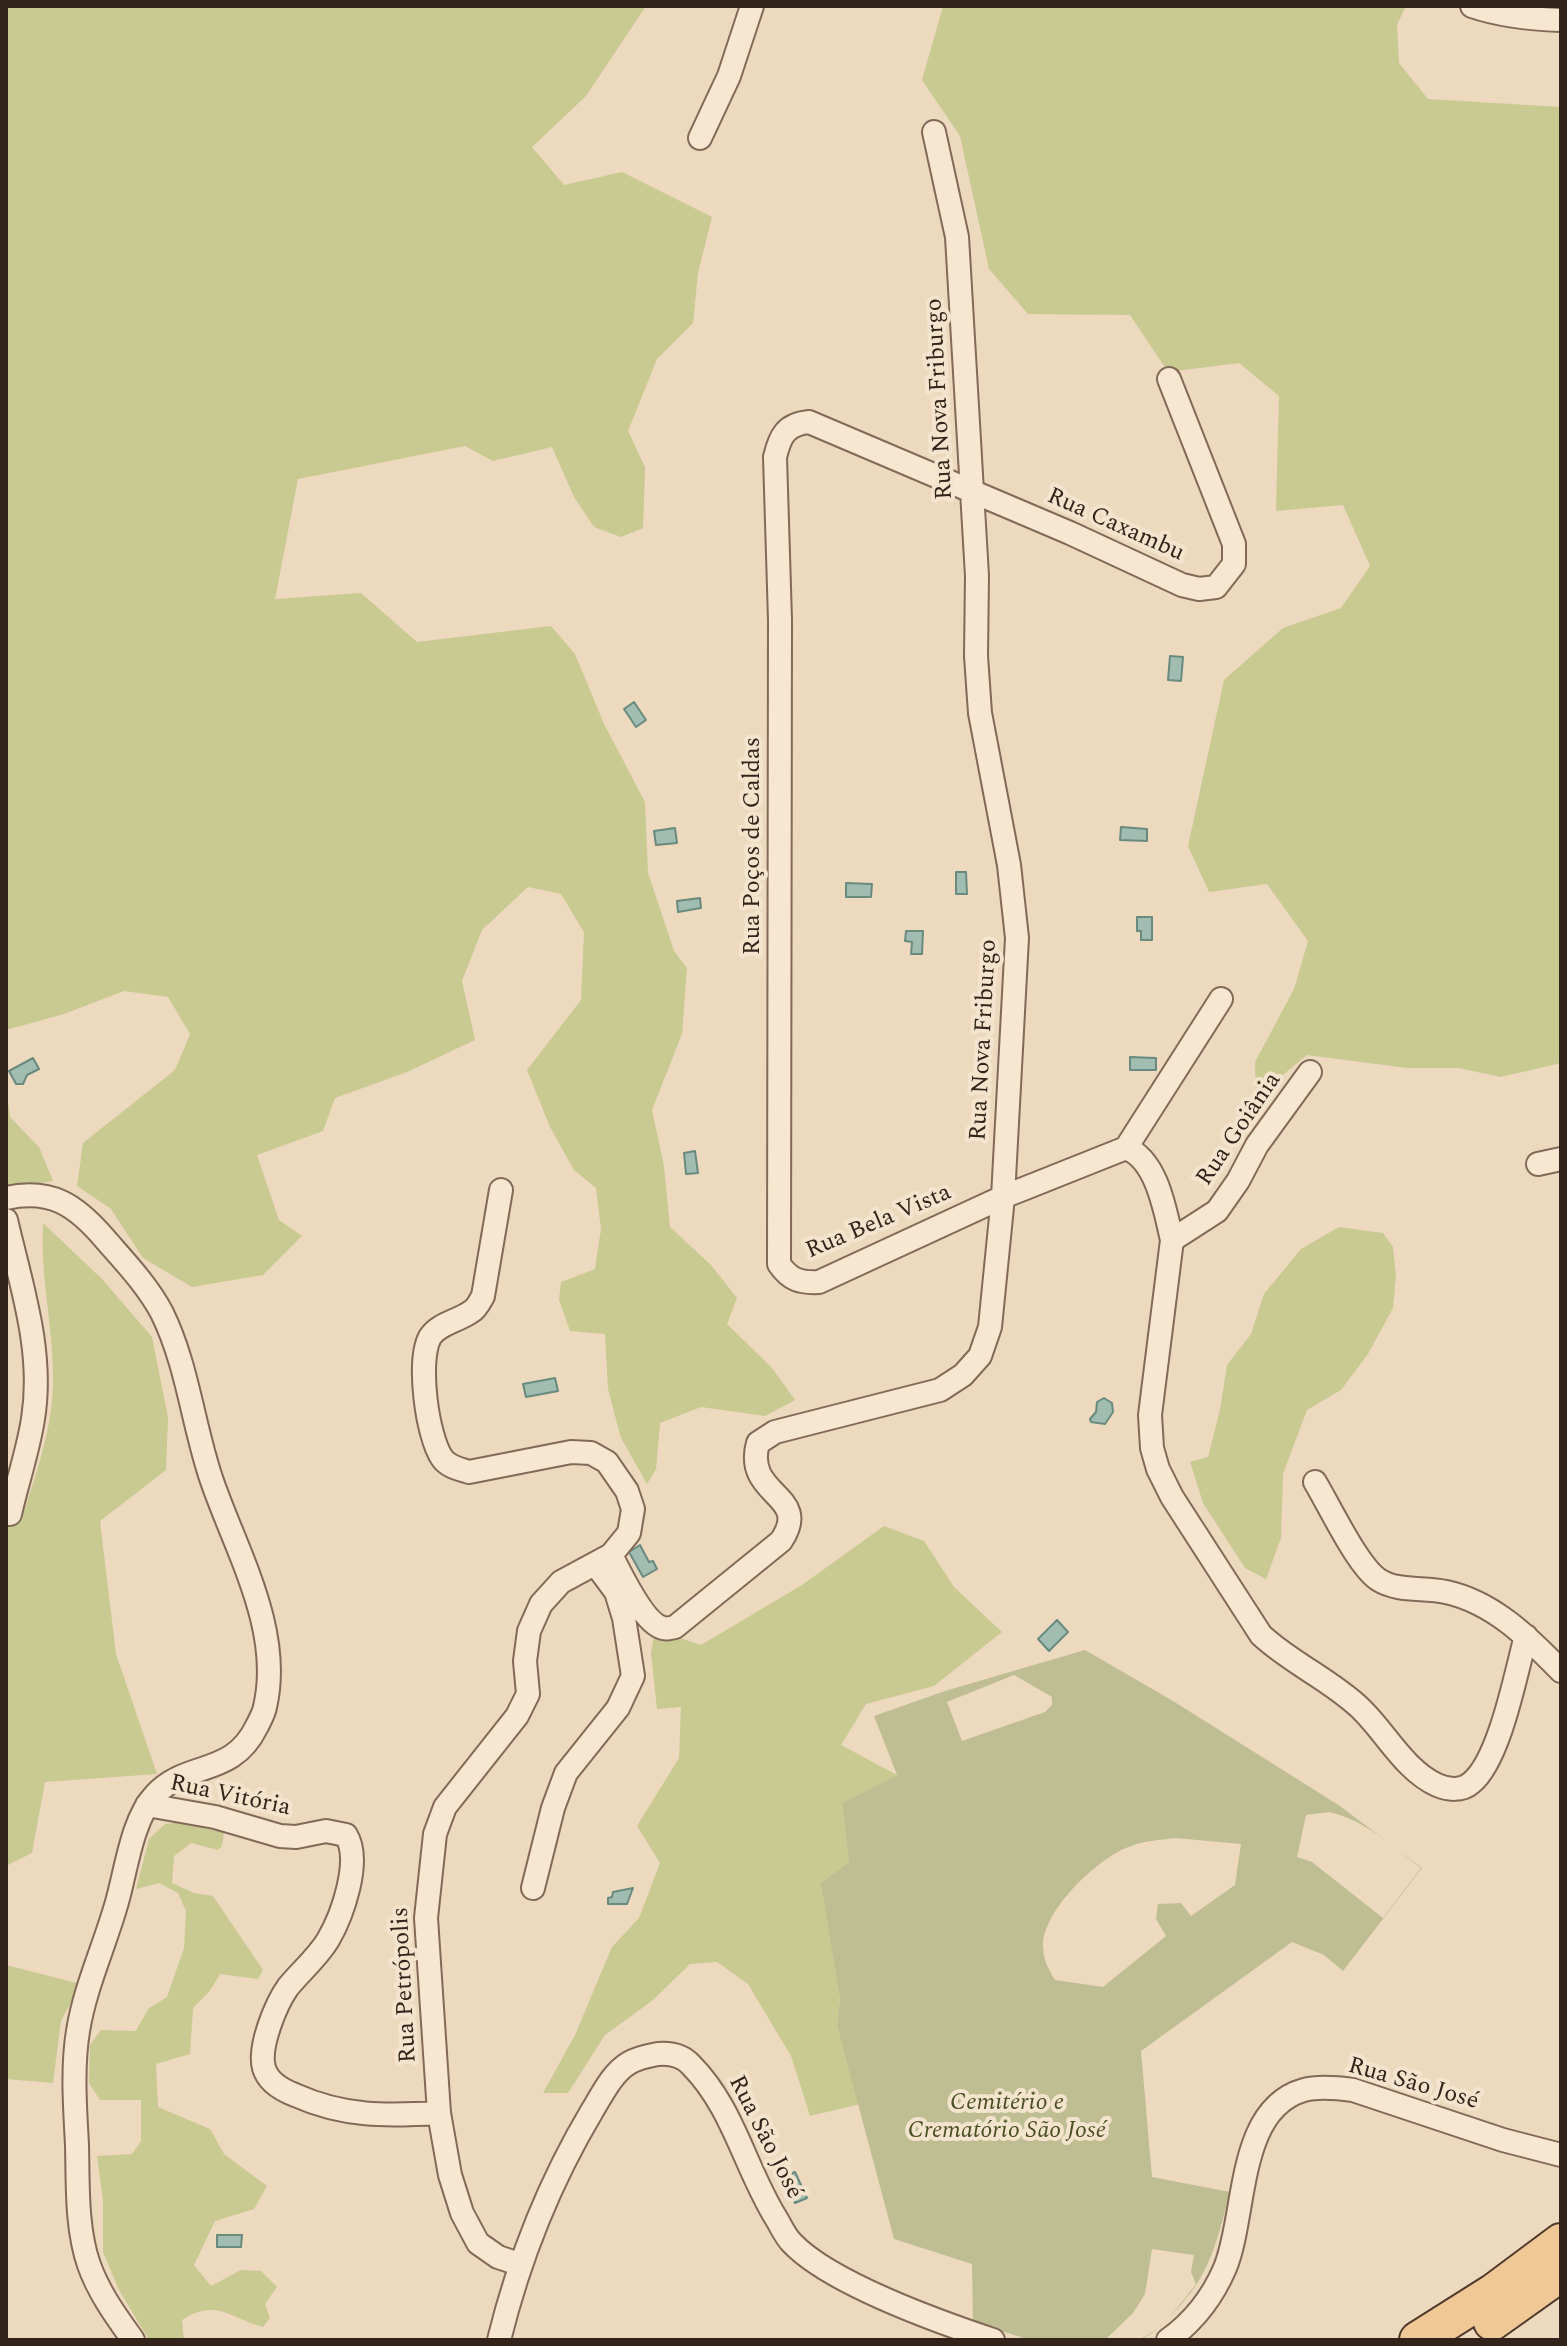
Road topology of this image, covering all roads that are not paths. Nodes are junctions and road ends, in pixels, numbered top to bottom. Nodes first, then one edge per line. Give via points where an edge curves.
1 (752, 6) edge
2 (1472, 6) edge
3 (1561, 20) edge
4 (934, 132) dead end
5 (700, 138) dead end
6 (1169, 379) dead end
7 (785, 430) joint
8 (972, 491) junction
9 (1221, 999) dead end
10 (1310, 1072) dead end
11 (1126, 1148) junction
12 (1561, 1159) edge
13 (1538, 1164) dead end
14 (501, 1190) dead end
15 (1003, 1197) junction
16 (6, 1198) edge
17 (6, 1220) edge
18 (1172, 1240) junction
19 (779, 1264) joint
20 (1315, 1482) dead end
21 (10, 1514) dead end
22 (603, 1560) junction
23 (1526, 1636) junction
24 (1561, 1671) edge
25 (147, 1805) junction
26 (533, 1888) dead end
27 (439, 2113) junction
28 (1561, 2155) edge
29 (1561, 2242) edge
30 (519, 2264) junction
31 (1561, 2273) edge
32 (133, 2340) edge
33 (499, 2340) edge
34 (993, 2340) edge
35 (1168, 2340) edge
36 (1418, 2340) edge
37 (1464, 2340) edge

1 - 5 street via 729,76
2 - 3 street via 1533,20
4 - 8 street, Rua Nova Friburgo via 957,237
6 - 8 street, Rua Caxambu via 1234,544 1234,564 1216,587 1182,585
7 - 8 street, Rua Caxambu via 809,422
7 - 19 street, Rua Poços de Caldas via 775,457 780,620
8 - 15 street, Rua Nova Friburgo via 980,713 1017,938
9 - 11 street
10 - 18 street, Rua Goiânia via 1217,1211
11 - 15 street, Rua Bela Vista
11 - 18 street via 1147,1165
12 - 13 street
14 - 22 street via 483,1296 474,1310 431,1336 423,1363 428,1417 442,1459 469,1472 571,1452 591,1453 607,1462 633,1509 629,1533
15 - 19 street, Rua Bela Vista via 819,1282 802,1283
15 - 22 street, Rua Nova Friburgo via 990,1327 980,1356 963,1375 940,1390 775,1432 758,1443 753,1459 761,1480 791,1517 781,1541 675,1627 664,1629
16 - 25 street, Rua Vitória via 38,1194 69,1205 135,1274 161,1312 265,1634 265,1709 249,1743 226,1761 173,1780
17 - 21 street via 28,1306 36,1378 33,1419
18 - 23 street via 1150,1415 1152,1448 1172,1497 1261,1635 1357,1705 1415,1769 1452,1789 1469,1785 1483,1772
20 - 23 street via 1364,1565 1378,1579 1470,1599
22 - 26 street via 624,1618 633,1676 618,1708 566,1773
22 - 27 street, Rua Petrópolis via 561,1582 541,1604 529,1631 528,1694 517,1716 445,1807 435,1834 426,1918
23 - 24 street
25 - 27 street, Rua Vitória via 280,1836 326,1831 346,1835 352,1854 347,1894 326,1943 278,2004 263,2052 264,2069 285,2091 320,2106 349,2113
25 - 32 street via 84,2002 74,2064 88,2262
27 - 30 street, Rua Petrópolis via 462,2213 478,2243
28 - 35 street, Rua São José via 1353,2090 1304,2090 1272,2110 1259,2131 1226,2265 1193,2318
29 - 36 main road
30 - 33 street, Rua São José
30 - 34 street, Rua São José via 574,2141 609,2083 628,2063 670,2053 688,2061 704,2080 764,2199 790,2240 812,2261 914,2310
31 - 37 main road

